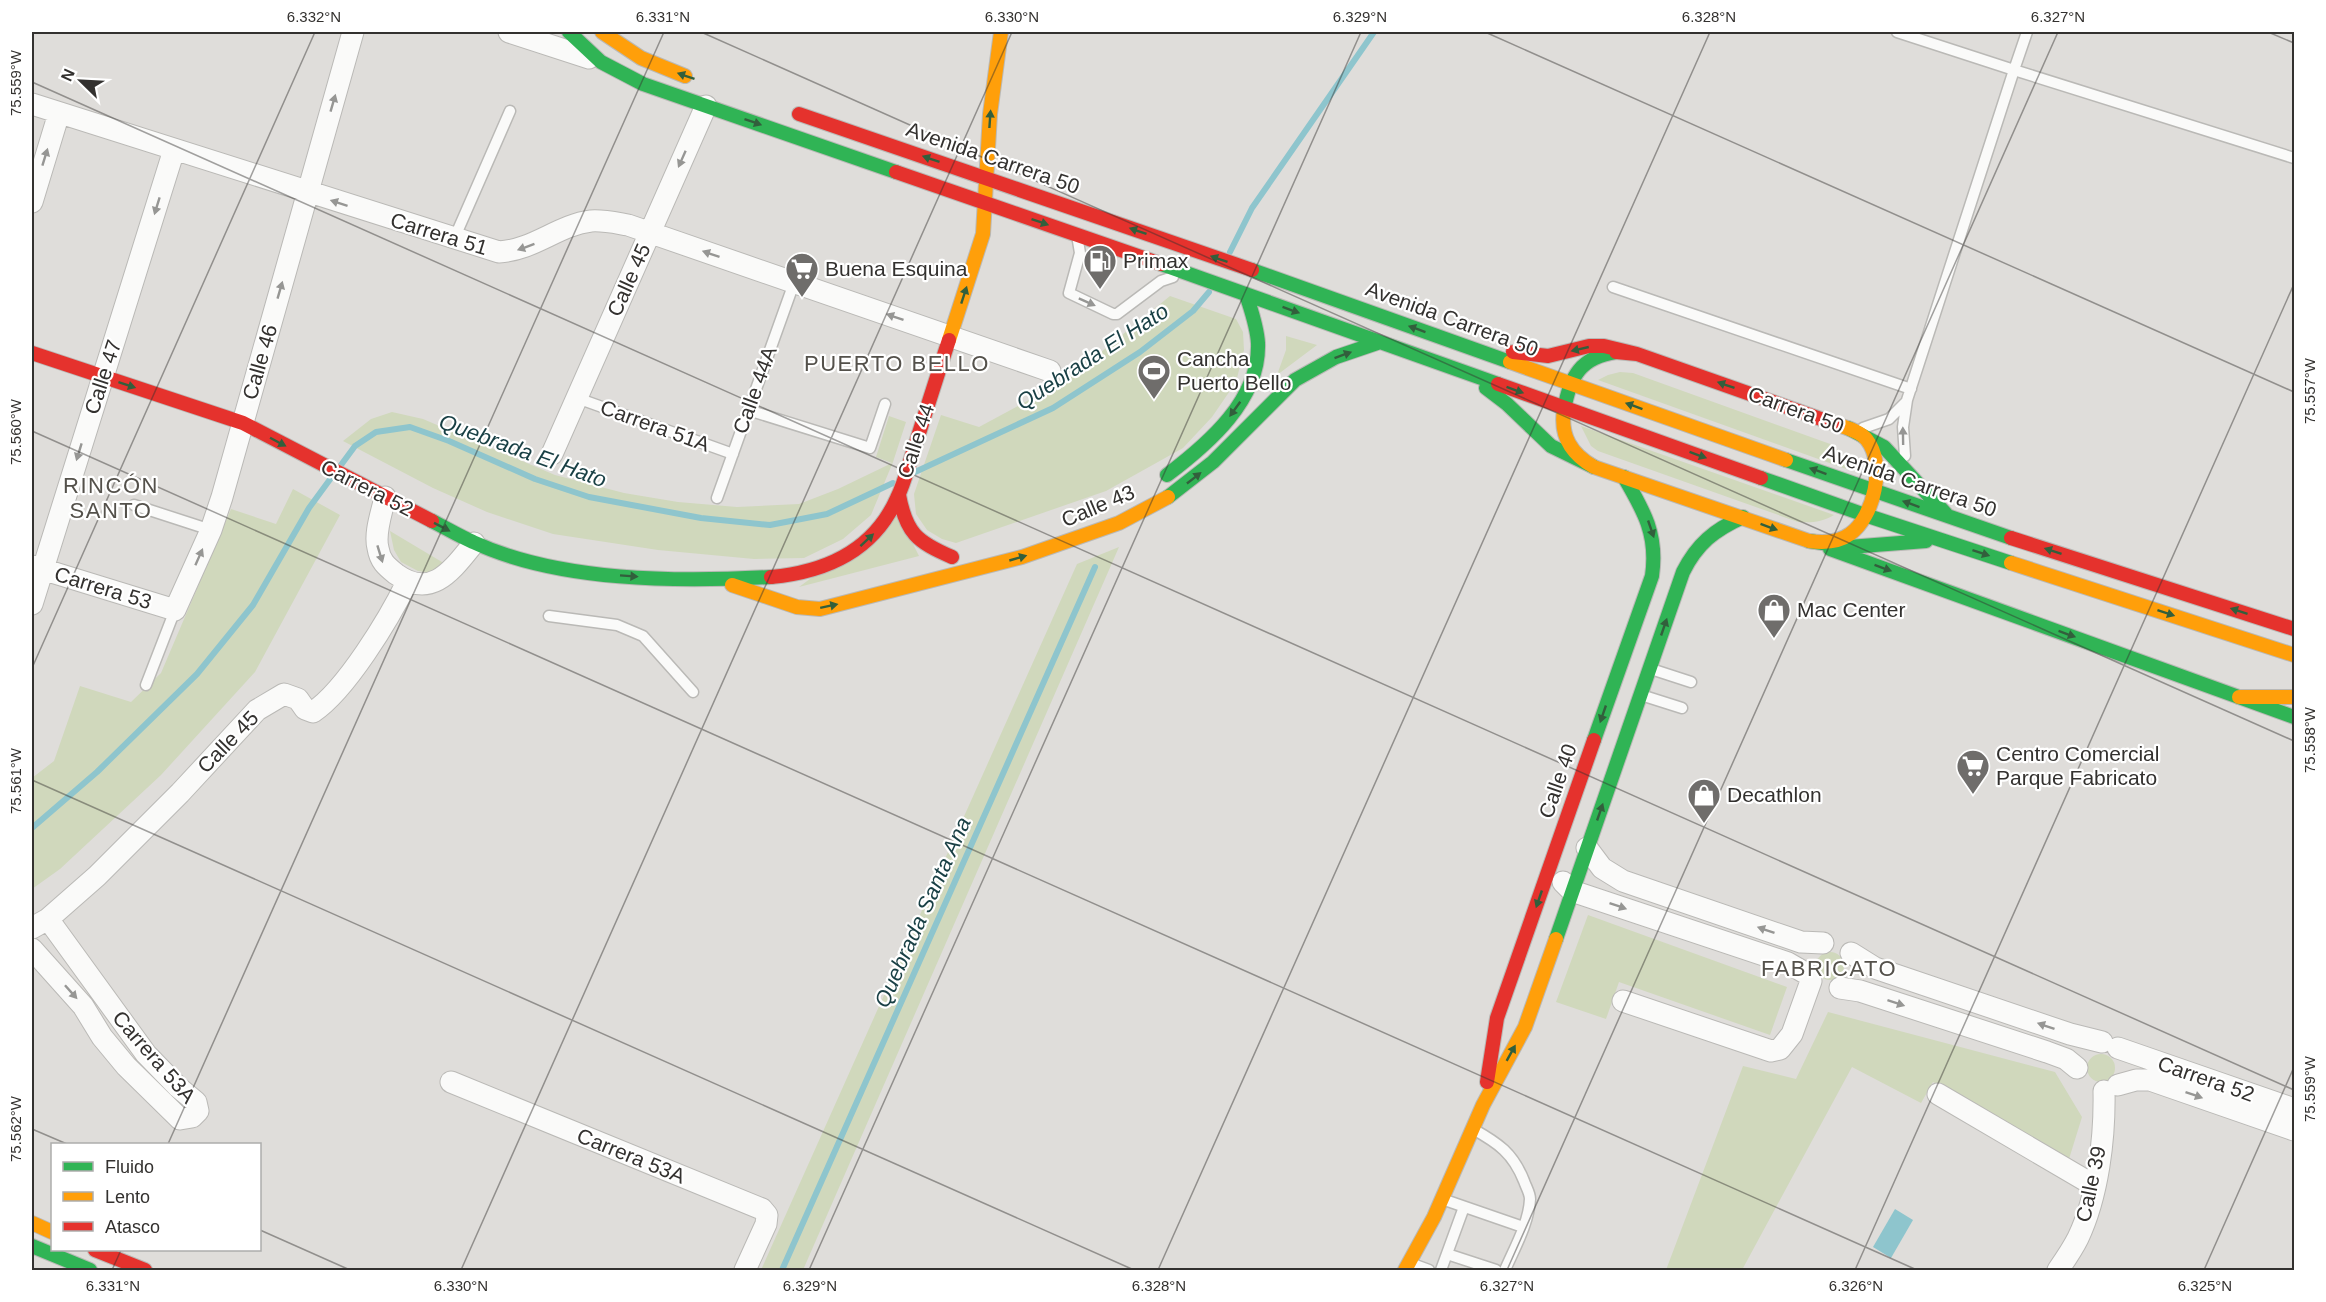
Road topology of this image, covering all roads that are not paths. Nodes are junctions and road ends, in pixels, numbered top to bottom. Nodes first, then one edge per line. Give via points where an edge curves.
1 (353, 32) edge
2 (508, 32) edge
3 (568, 32) edge
4 (602, 32) edge
5 (1000, 32) edge
6 (1897, 32) edge
7 (2027, 32) edge
8 (602, 62) junction
9 (2014, 70) junction
10 (701, 81) dead end
11 (32, 104) edge
12 (706, 106) junction
13 (510, 111) dead end
14 (790, 111) dead end
15 (59, 113) junction
16 (174, 150) junction
17 (2295, 158) edge
18 (986, 178) junction
19 (308, 192) junction
20 (32, 202) edge
21 (985, 203) junction
22 (650, 233) junction
23 (1076, 235) junction
24 (454, 239) junction
25 (1185, 273) junction
26 (794, 283) junction
27 (1613, 287) dead end
28 (1241, 292) junction
29 (951, 336) junction
30 (1380, 342) junction
31 (1456, 343) junction
32 (32, 353) edge
33 (1638, 354) junction
34 (1448, 366) junction
35 (1050, 371) dead end
36 (103, 377) junction
37 (1571, 384) junction
38 (1911, 388) junction
39 (577, 398) junction
40 (1907, 400) junction
41 (885, 404) dead end
42 (1564, 407) junction
43 (748, 410) junction
44 (243, 423) junction
45 (1848, 428) junction
46 (552, 454) dead end
47 (733, 454) junction
48 (1594, 467) junction
49 (1907, 471) junction
50 (1624, 477) junction
51 (1156, 483) dead end
52 (1873, 491) junction
53 (898, 495) junction
54 (385, 497) junction
55 (717, 498) dead end
56 (134, 505) dead end
57 (1865, 515) junction
58 (1743, 518) junction
59 (1949, 518) junction
60 (211, 530) junction
61 (1941, 540) junction
62 (1809, 541) junction
63 (474, 543) junction
64 (933, 562) dead end
65 (37, 567) edge
66 (712, 579) junction
67 (407, 582) junction
68 (817, 594) dead end
69 (784, 603) junction
70 (32, 604) edge
71 (175, 610) junction
72 (549, 616) dead end
73 (2295, 629) edge
74 (2295, 655) edge
75 (1650, 668) junction
76 (1691, 682) dead end
77 (146, 686) dead end
78 (693, 692) dead end
79 (1641, 695) junction
80 (2239, 697) junction
81 (2295, 697) edge
82 (1682, 708) dead end
83 (2295, 717) edge
84 (1587, 848) junction
85 (1549, 870) junction
86 (1572, 891) junction
87 (40, 923) edge
88 (1823, 942) junction
89 (32, 949) edge
90 (1851, 954) junction
91 (1809, 978) junction
92 (1840, 988) junction
93 (1623, 1001) dead end
94 (2110, 1045) junction
95 (2077, 1068) junction
96 (451, 1082) dead end
97 (2111, 1088) junction
98 (1938, 1094) dead end
99 (1483, 1105) junction
100 (2295, 1109) edge
101 (1473, 1129) junction
102 (2295, 1130) edge
103 (2095, 1186) junction
104 (1442, 1199) junction
105 (1464, 1207) junction
106 (32, 1223) edge
107 (1523, 1227) junction
108 (51, 1232) edge
109 (32, 1246) edge
110 (98, 1251) edge
111 (1447, 1254) junction
112 (1408, 1267) edge
113 (90, 1270) edge
114 (146, 1270) edge
115 (745, 1270) edge
116 (1429, 1270) edge
117 (1441, 1270) edge
118 (1496, 1270) edge
119 (1506, 1270) edge
120 (2058, 1270) edge

19 -> 1 street, Calle 46
2 - 8 street
3 - 8 main road
10 -> 4 main road via 646,61
18 -> 5 main road, Calle 44
6 - 9 lane
7 - 9 lane
8 - 12 main road via 643,84
9 - 17 lane
9 - 38 lane
11 - 15 street, Carrera 51
12 -> 21 main road
12 -> 22 street, Calle 45
13 - 24 lane
18 -> 14 main road, Avenida Carrera 50
15 - 16 street, Carrera 51
20 -> 15 street
16 - 19 street, Carrera 51
16 -> 36 street, Calle 47
18 - 21 main road, Calle 44
31 -> 18 main road, Avenida Carrera 50
24 -> 19 street, Carrera 51
44 -> 19 street, Calle 46
21 -> 23 main road
29 -> 21 main road, Calle 44 via 979,250
22 -> 24 street, Carrera 51 via 628,225 592,221 526,247 499,252
26 -> 22 street, Carrera 51
22 - 39 street, Calle 45
23 - 25 main road
23 -> 25 lane via 1080,253 1069,293 1113,314 1161,281
25 - 28 main road
29 -> 26 street, Carrera 51
26 - 43 lane, Calle 44A
27 - 38 lane
28 -> 30 main road
28 -> 51 main road, Calle 43 via 1258,346 1248,387 1212,436
29 - 35 street, Carrera 51
29 - 53 main road, Calle 44
30 - 34 main road
69 -> 30 main road, Calle 43 via 810,609 829,607 1022,557 1119,523 1170,496 1198,475 1295,380 1336,357
33 -> 31 main road via 1589,346 1537,357
31 - 37 main road, Avenida Carrera 50
32 - 36 main road, Carrera 52
33 - 37 main road, Carrera 50 via 1616,352 1590,359
45 -> 33 main road, Carrera 50
34 -> 42 main road
34 - 48 main road via 1505,401 1554,449
36 -> 44 main road, Carrera 52
36 -> 65 street, Calle 47
37 - 42 main road, Carrera 50
52 -> 37 main road, Avenida Carrera 50
38 - 40 lane
39 - 46 street, Calle 45
39 - 47 lane, Carrera 51A
40 - 45 lane via 1889,419 1863,428
49 -> 40 lane via 1903,443
41 - 43 lane, Calle 44 via 870,448
42 - 48 main road, Carrera 50 via 1566,442 1576,457
42 -> 57 main road
43 - 47 lane, Calle 44A
44 -> 54 main road, Carrera 52
44 - 60 street, Calle 46
45 - 49 main road via 1877,442
45 - 52 main road, Carrera 50 via 1866,439 1874,451
47 - 55 lane, Calle 44A
48 - 50 main road, Carrera 50
49 - 59 main road
50 - 58 main road, Carrera 50
50 -> 85 main road, Calle 40 via 1651,527 1656,558
52 - 57 main road, Carrera 50
59 -> 52 main road, Avenida Carrera 50
53 - 64 main road via 904,521 916,539 958,555
66 -> 53 main road, Calle 44 via 793,575 836,562 868,539 890,513
54 -> 63 main road, Carrera 52
54 -> 67 street via 377,546 383,565
56 - 60 lane
57 - 61 main road
57 - 62 main road, Carrera 50 via 1841,539
58 -> 62 main road, Carrera 50
75 -> 58 main road, Calle 40 via 1693,551 1710,534
73 -> 59 main road, Avenida Carrera 50
71 -> 60 street, Calle 46
61 - 62 main road via 1849,547
61 -> 74 main road
62 -> 80 main road
63 -> 66 main road, Carrera 52 via 537,564 570,569 653,578
63 - 67 street via 454,569 433,583
65 - 70 street, Calle 47
65 - 71 street, Carrera 53
66 - 69 main road, Calle 43
67 - 87 street, Calle 45 via 365,653 325,705 313,712 298,699 284,694 257,710 97,876
68 - 69 main road
71 - 77 lane, Calle 46
72 - 78 lane via 617,625 643,636
75 - 76 lane
75 - 79 main road, Calle 40
79 - 82 lane
84 -> 79 main road, Calle 40
80 - 81 main road
80 - 83 main road
84 - 86 main road, Calle 40
88 -> 84 street via 1801,942 1623,881 1602,868
85 - 86 street
85 -> 99 main road, Calle 40 via 1497,1018
86 -> 91 street via 1788,963
99 -> 86 main road, Calle 40 via 1525,1027
89 -> 87 street, Carrera 53A via 83,1006 117,1056 180,1119 192,1117 198,1111 196,1102 146,1054
88 - 90 street via 1839,943
88 - 91 street via 1807,959
90 - 92 street via 1854,969
94 -> 90 street, Carrera 52 via 1875,968
91 - 92 street via 1824,990
91 - 93 street via 1792,1035 1780,1049 1771,1051
92 -> 95 street via 1860,991 2056,1055
94 - 95 street via 2087,1047
94 - 97 street via 2123,1054 2126,1070
94 - 100 street, Carrera 52
95 - 97 street via 2088,1088
96 - 115 street, Carrera 53A via 762,1209 767,1215 766,1224
97 -> 102 street, Carrera 52 via 2150,1080
97 - 103 street, Calle 39
98 - 103 street
99 - 101 main road, Calle 40
101 - 104 main road, Calle 40
101 - 107 lane via 1498,1143 1521,1173 1531,1197
103 - 120 street, Calle 39 via 2077,1240
104 - 105 lane
104 - 112 main road, Calle 40
105 - 107 lane
105 - 111 lane
106 - 108 main road
107 - 119 lane
109 - 113 main road
110 - 114 main road
111 - 117 lane
111 - 118 lane
112 - 116 lane

